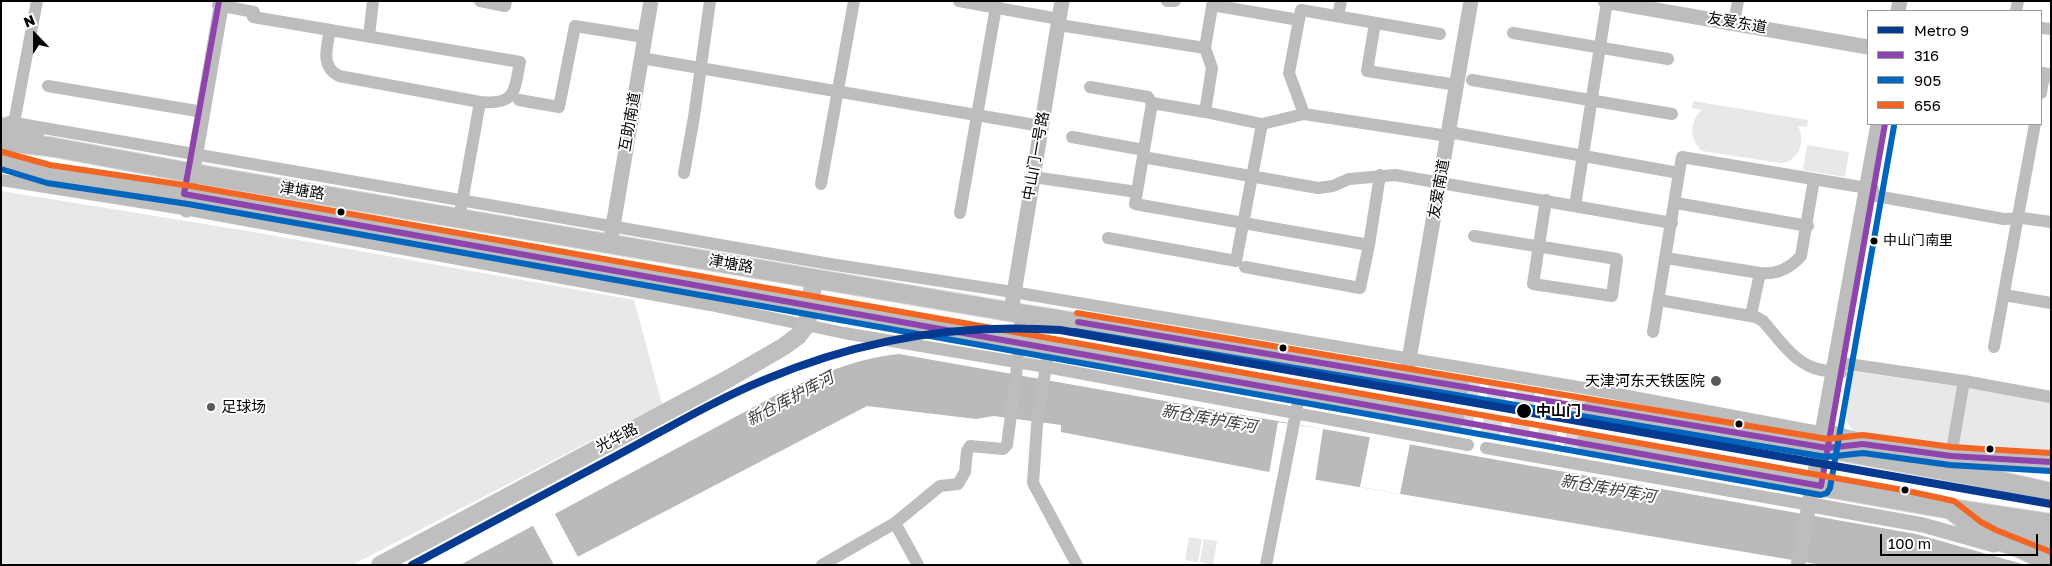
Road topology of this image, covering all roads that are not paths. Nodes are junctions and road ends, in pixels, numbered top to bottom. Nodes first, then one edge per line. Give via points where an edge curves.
1 (37, 1) edge
2 (374, 1) edge
3 (480, 1) edge
4 (506, 1) edge
5 (651, 1) edge
6 (710, 1) edge
7 (854, 1) edge
8 (959, 1) edge
9 (1062, 1) edge
10 (1167, 1) edge
11 (1175, 1) edge
12 (1341, 1) edge
13 (1471, 1) edge
14 (1738, 1) edge
15 (1611, 2) edge
16 (220, 3) edge
17 (1212, 3) edge
18 (996, 4) edge
19 (1338, 16) junction
20 (1299, 20) junction
21 (1059, 22) junction
22 (1375, 23) junction
23 (1734, 23) junction
24 (330, 30) junction
25 (1513, 33) dead end
26 (1440, 34) dead end
27 (369, 36) junction
28 (644, 37) junction
29 (1867, 47) edge
30 (1205, 48) junction
31 (1600, 48) junction
32 (641, 58) junction
33 (1668, 59) dead end
34 (701, 69) junction
35 (2045, 75) edge
36 (1472, 80) dead end
37 (1457, 85) junction
38 (48, 86) dead end
39 (1090, 87) dead end
40 (2042, 88) edge
41 (836, 92) junction
42 (518, 100) dead end
43 (1591, 101) junction
44 (480, 102) junction
45 (1152, 103) junction
46 (201, 112) junction
47 (1204, 112) junction
48 (1304, 114) junction
49 (1672, 114) dead end
50 (978, 115) junction
51 (1262, 124) junction
52 (1878, 125) edge
53 (1885, 125) edge
54 (2035, 125) edge
55 (1042, 126) junction
56 (5, 128) edge
57 (1448, 134) junction
58 (1072, 137) dead end
59 (193, 154) junction
60 (1143, 154) junction
61 (1582, 157) junction
62 (1, 160) edge
63 (1, 170) edge
64 (190, 172) junction
65 (684, 173) dead end
66 (1680, 173) junction
67 (48, 174) junction
68 (1380, 175) junction
69 (1252, 176) junction
70 (1032, 177) junction
71 (1814, 179) junction
72 (1, 180) edge
73 (1440, 182) junction
74 (821, 184) dead end
75 (1137, 192) junction
76 (1869, 192) junction
77 (1546, 200) junction
78 (185, 202) junction
79 (1676, 203) junction
80 (1575, 206) junction
81 (461, 209) junction
82 (960, 213) dead end
83 (2017, 219) junction
84 (2051, 222) edge
85 (1672, 223) junction
86 (1243, 224) junction
87 (1808, 226) junction
88 (611, 235) junction
89 (1474, 236) dead end
90 (1108, 238) dead end
91 (1369, 245) junction
92 (1539, 247) junction
93 (1666, 258) junction
94 (1245, 267) dead end
95 (1760, 273) junction
96 (814, 279) junction
97 (1013, 292) junction
98 (2004, 295) junction
99 (1659, 300) junction
100 (2051, 303) edge
101 (810, 304) junction
102 (1016, 313) junction
103 (1751, 315) junction
104 (807, 324) junction
105 (1653, 332) dead end
106 (1018, 342) junction
107 (1994, 347) dead end
108 (1048, 358) junction
109 (1016, 362) junction
110 (1838, 367) junction
111 (1408, 368) junction
112 (1964, 381) junction
113 (1460, 387) tunnel mouth
114 (1300, 392) junction
115 (2051, 397) edge
116 (1592, 409) tunnel mouth
117 (1296, 413) junction
118 (1455, 419) tunnel mouth
119 (1824, 440) junction
120 (1586, 442) tunnel mouth
121 (1468, 445) dead end
122 (1486, 448) dead end
123 (1952, 456) junction
124 (2051, 462) edge
125 (1976, 476) junction
126 (2051, 480) edge
127 (1816, 485) junction
128 (2051, 493) edge
129 (1812, 509) junction
130 (1951, 509) junction
131 (895, 523) junction
132 (2051, 524) edge
133 (2051, 541) edge
134 (2049, 561) edge
135 (380, 565) edge
136 (822, 565) edge
137 (918, 565) edge
138 (1077, 565) edge
139 (1266, 565) edge
140 (1798, 565) edge
141 (1807, 565) edge

1 - 56 street
2 - 27 street
3 - 4 street via 505,6
5 - 28 street, 互助南道
6 - 34 street
7 - 41 street
8 - 18 street
9 - 21 street, 中山门一号路
10 - 11 street
12 - 19 street
13 - 37 street, 友爱南道
14 - 23 street
15 - 23 street, 友爱东道
15 - 31 street
16 - 24 street via 254,12 253,17
16 - 46 street
17 - 20 street
17 - 30 street
18 - 21 street
18 - 50 street
19 - 20 street via 1301,10
19 - 22 street
20 - 48 street via 1289,73
21 - 30 street
21 - 55 street, 中山门一号路
22 - 26 street
22 - 37 street via 1367,71
23 - 29 street, 友爱东道
24 - 27 street
24 - 44 street via 327,64 339,76
25 - 31 street
27 - 44 street via 520,62 514,92 496,104
28 - 32 street, 互助南道
28 - 42 street via 575,26 559,107
30 - 47 street via 1212,68
31 - 33 street
31 - 43 street
32 - 34 street
32 - 88 street, 互助南道
34 - 41 street
34 - 65 street
35 - 40 street
36 - 43 street
37 - 57 street, 友爱南道
38 - 46 street
39 - 45 street via 1148,97
41 - 50 street
41 - 74 street
43 - 49 street
43 - 61 street
44 - 81 street
45 - 47 street
45 - 60 street
46 - 59 street
47 - 51 street
48 - 51 street
48 - 57 street
50 - 55 street
50 - 82 street
51 - 69 street
52 - 76 street
53 - 76 street
54 - 83 street
55 - 70 street, 中山门一号路
56 - 59 street
56 - 64 main road, 津塘路 via 52,147
57 - 61 street
57 - 73 street, 友爱南道
58 - 60 street
59 - 64 street
59 - 81 street
60 - 69 street
60 - 75 street
61 - 66 street
61 - 80 street
62 - 67 main road, 津塘路
63 - 67 main road
64 - 78 street
64 - 81 main road, 津塘路
66 - 71 street via 1682,157
66 - 79 street
67 - 78 main road, 津塘路
68 - 69 street via 1318,188
68 - 73 street
68 - 91 street
69 - 86 street
70 - 75 street
70 - 97 street, 中山门一号路
71 - 76 street
71 - 87 street
72 - 78 street
73 - 77 street
73 - 111 street, 友爱南道
75 - 86 street via 1135,204
76 - 83 street
76 - 110 street
77 - 80 street
77 - 92 street
78 - 101 main road, 津塘路
78 - 104 street
79 - 85 street
79 - 87 street
80 - 85 street
81 - 88 main road, 津塘路
83 - 84 street
83 - 98 street
85 - 93 street
86 - 90 street via 1236,261
86 - 91 street
87 - 95 street via 1802,256 1798,260 1770,275
88 - 96 main road, 津塘路
88 - 97 street
89 - 92 street
91 - 94 street via 1360,288
92 - 92 street via 1617,259 1612,296 1533,284
93 - 95 street
93 - 99 street
95 - 103 street
96 - 101 main road
96 - 102 main road, 津塘路
97 - 102 street, 中山门一号路
97 - 111 street
98 - 100 street
98 - 107 street
99 - 103 street
99 - 105 street
101 - 104 main road
101 - 106 main road, 津塘路
102 - 106 street
102 - 111 main road, 津塘路
103 - 110 street via 1763,321 1799,360 1816,368
104 - 109 street
104 - 135 main road, 光华路 via 783,347 726,380
106 - 108 main road, 津塘路
106 - 109 street
108 - 109 street
108 - 114 main road, 津塘路
108 - 117 street
108 - 138 street via 1037,425 1033,483
109 - 131 street via 1007,444 1003,449 970,446 965,472 958,484 940,486
110 - 112 street
110 - 119 street
111 - 113 main road, 津塘路
111 - 119 street via 1596,390
112 - 115 street
112 - 123 street
114 - 117 street
114 - 118 main road, 津塘路
116 - 119 main road
117 - 121 street
117 - 139 street
119 - 123 main road
119 - 125 highway
119 - 127 street
120 - 127 main road
122 - 129 street
123 - 124 main road
125 - 126 highway
125 - 128 highway
127 - 129 street
127 - 130 highway
129 - 134 street via 1924,525
129 - 140 street
129 - 141 street
130 - 132 highway
130 - 133 highway via 2007,530
130 - 134 highway via 1992,538
131 - 136 street
131 - 137 street

